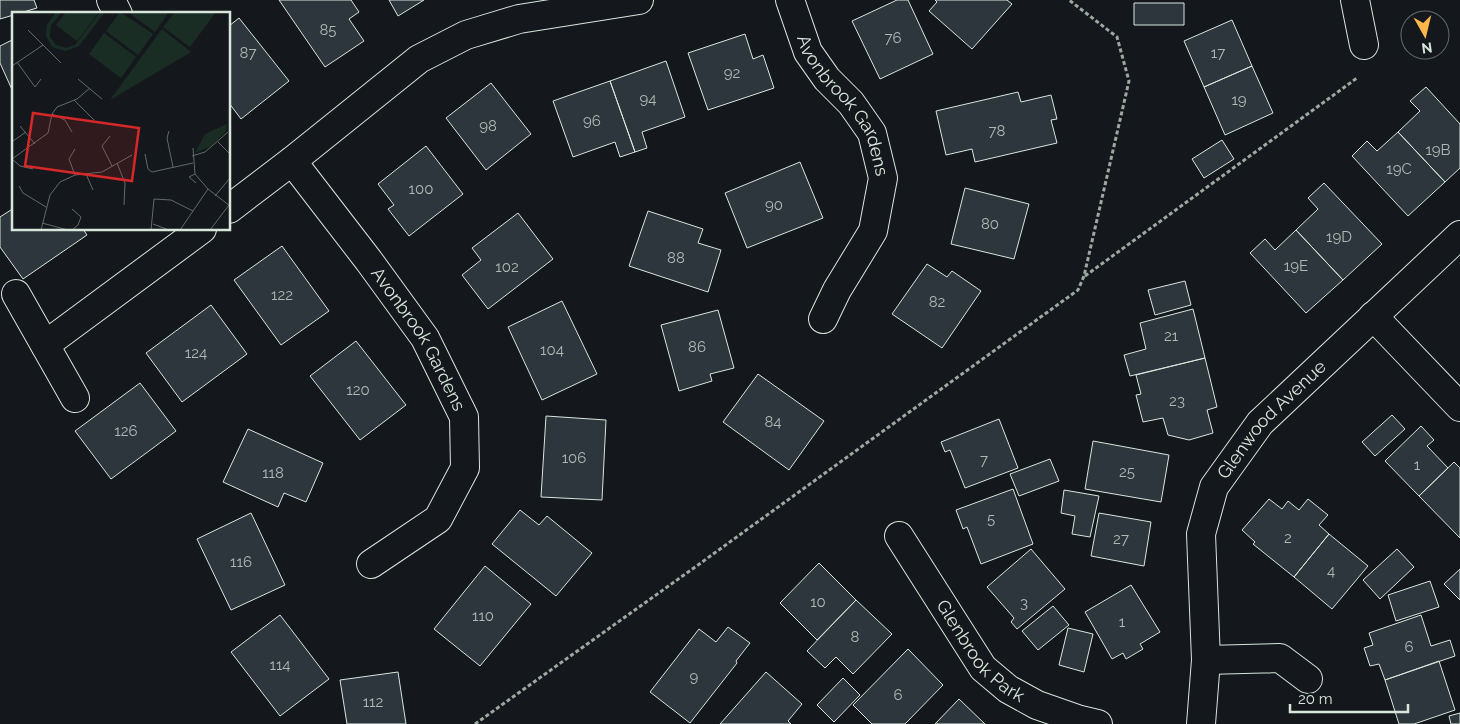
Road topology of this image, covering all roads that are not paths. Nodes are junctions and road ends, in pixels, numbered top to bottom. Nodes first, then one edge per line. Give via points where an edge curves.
1 (111, 0) edge
2 (634, 0) edge
3 (790, 0) edge
4 (1355, 0) edge
5 (117, 12) edge
6 (1364, 45) dead end
7 (292, 161) junction
8 (230, 208) edge
9 (201, 230) edge
10 (1460, 235) edge
11 (16, 294) dead end
12 (1373, 316) junction
13 (823, 320) dead end
14 (45, 345) junction
15 (75, 398) dead end
16 (1460, 407) edge
17 (898, 536) dead end
18 (371, 564) dead end
19 (1206, 660) junction
20 (1308, 679) dead end
21 (1098, 724) edge
22 (1201, 724) edge

1 - 5 street
2 - 7 street via 519,18 466,35 419,59
3 - 13 street, Avonbrook Gardens via 808,52 872,133 883,178 873,231
4 - 6 street
7 - 8 street
7 - 18 street, Avonbrook Gardens via 425,338 464,417 465,468 438,519
9 - 14 street
10 - 12 street, Glenwood Avenue
11 - 14 street
12 - 16 street
12 - 19 street, Glenwood Avenue via 1260,422 1214,487 1200,534
14 - 15 street
17 - 21 street, Glenbrook Park via 983,668 1008,689 1038,705
19 - 20 street via 1280,658
19 - 22 street, Glenwood Avenue

